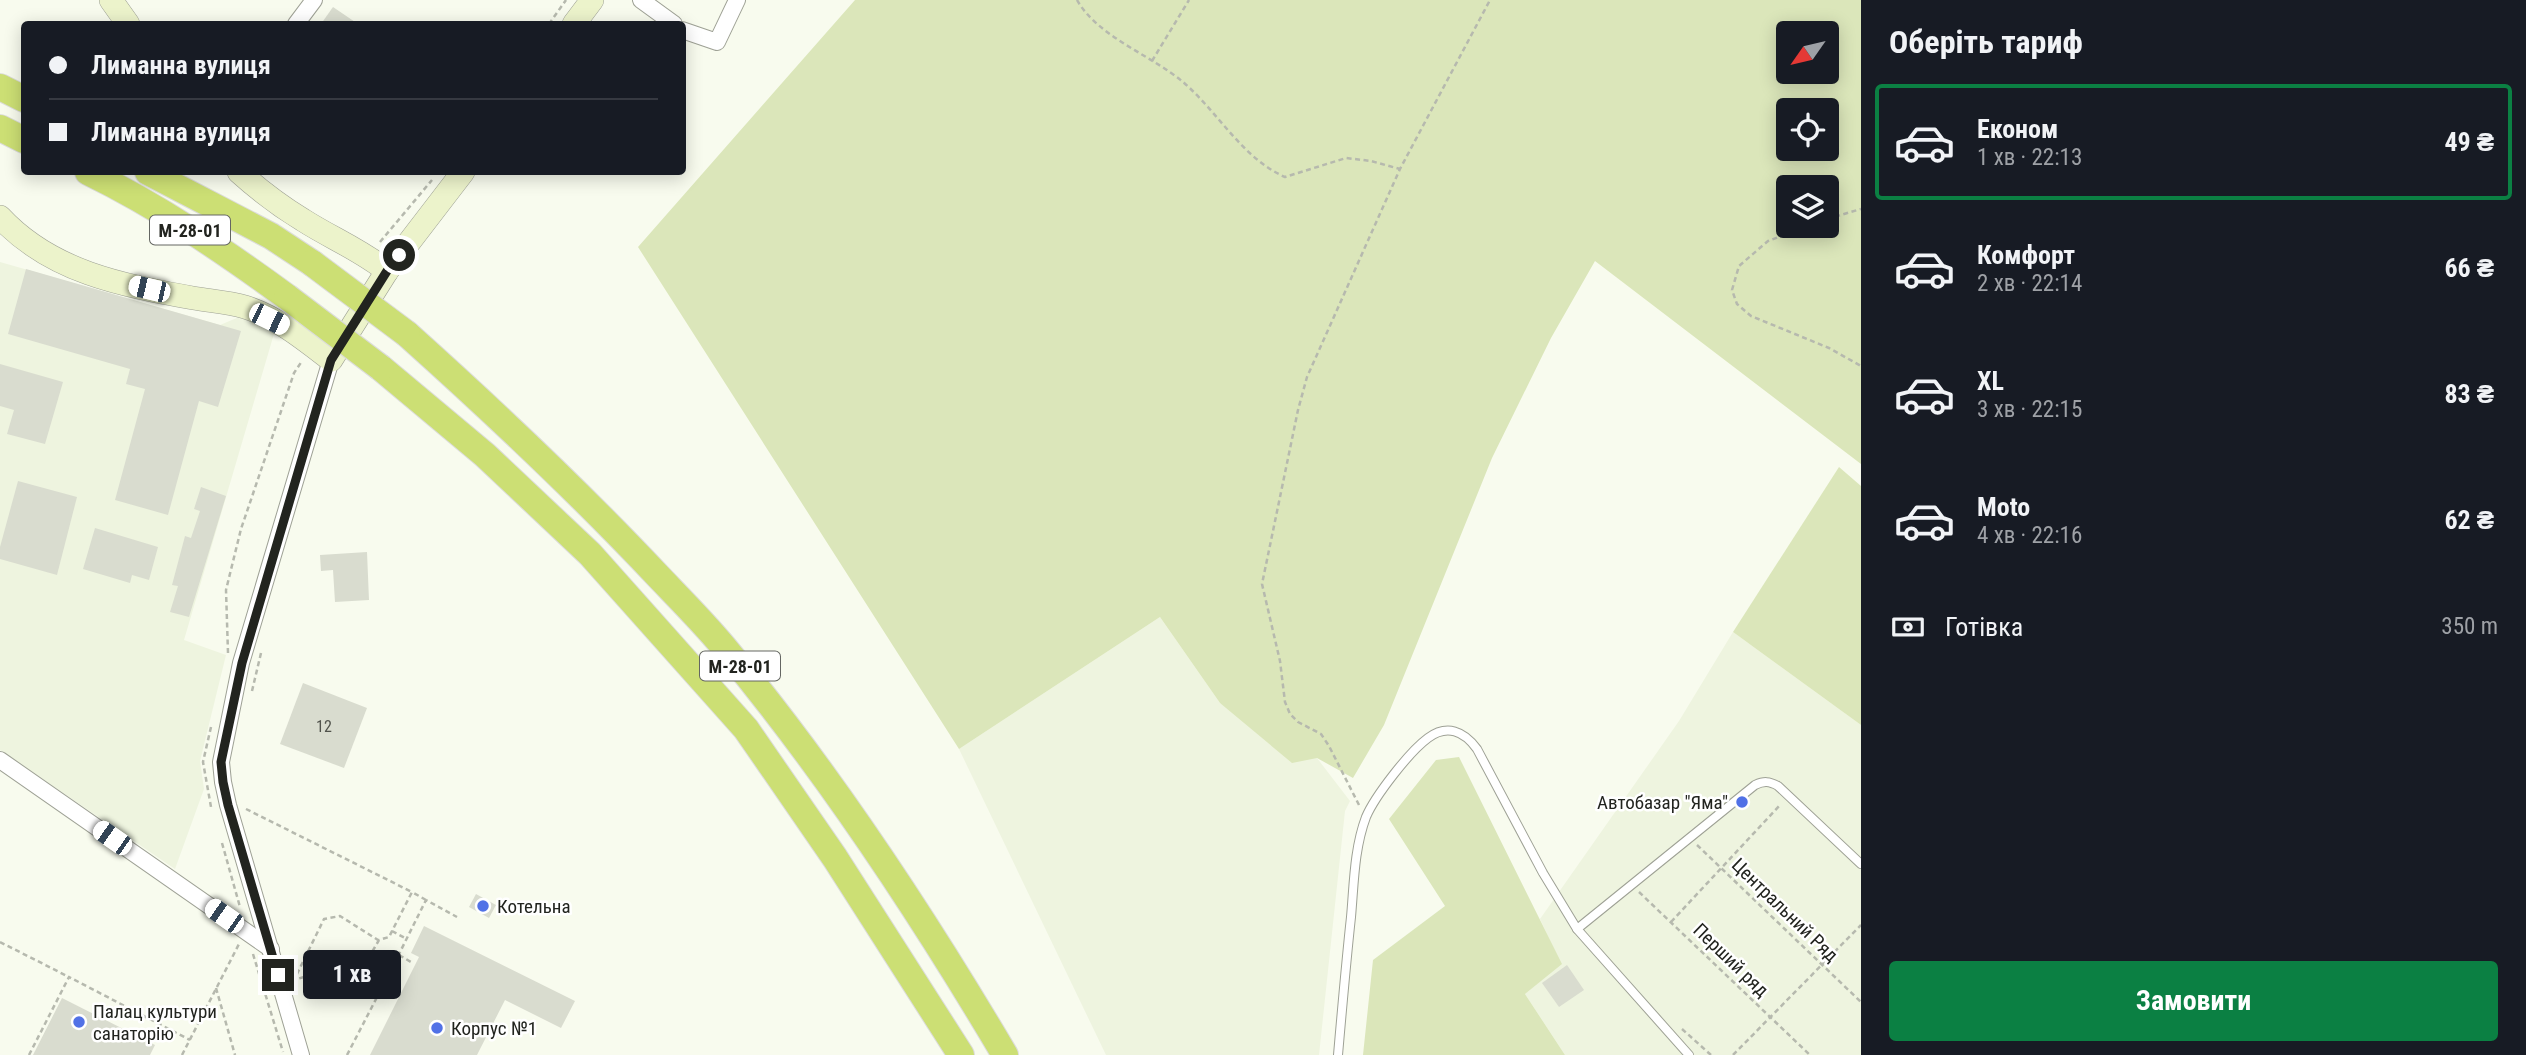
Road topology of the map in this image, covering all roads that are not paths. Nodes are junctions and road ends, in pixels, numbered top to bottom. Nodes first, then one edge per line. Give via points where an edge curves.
1 (111, 0) edge
2 (314, 0) edge
3 (592, 0) edge
4 (641, 0) edge
5 (737, 0) edge
6 (126, 21) edge
7 (298, 21) edge
8 (576, 21) edge
9 (670, 21) edge
10 (686, 31) edge
11 (0, 87) edge
12 (21, 98) edge
13 (0, 99) edge
14 (21, 110) edge
15 (0, 128) edge
16 (21, 139) edge
17 (94, 175) edge
18 (154, 175) edge
19 (164, 175) edge
20 (242, 175) edge
21 (461, 175) edge
22 (185, 190) junction
23 (0, 217) edge
24 (387, 271) junction
25 (331, 360) junction
26 (0, 760) edge
27 (1861, 864) edge
28 (1577, 929) junction
29 (271, 949) junction
30 (301, 1055) edge
31 (961, 1055) edge
32 (1005, 1055) edge
33 (1338, 1055) edge
34 (1689, 1055) edge

1 - 6 main road
2 - 7 street
3 - 8 main road
4 - 9 street
5 - 10 street via 717,42
11 - 12 highway
13 - 14 highway
15 - 16 highway
17 - 31 highway, М-28-01, bridge via 239,262 382,368 485,455 590,554 746,729
18 - 22 highway, М-28-01
19 - 22 highway
20 - 24 main road via 267,196
21 - 24 main road
22 - 32 highway, М-28-01, bridge via 271,236 407,334 519,435 620,536 721,643 784,722 873,846
23 - 25 main road via 30,245 72,268 154,290 246,307 293,330
24 - 25 main road
25 - 29 street via 242,663 221,762 228,805
26 - 29 street
27 - 28 lane via 1789,795 1763,782
28 - 33 lane via 1477,749 1462,732 1443,731 1423,742 1385,786 1366,817 1356,857
28 - 34 lane
29 - 30 street

